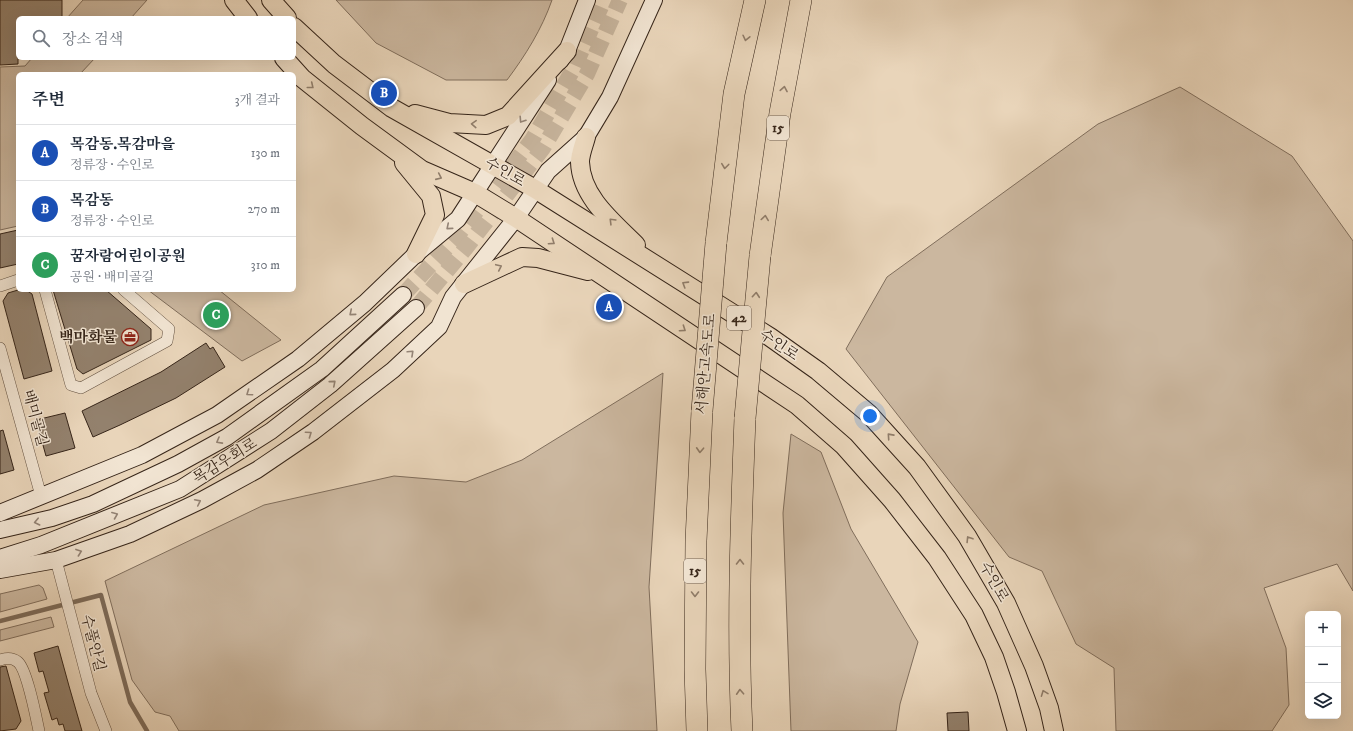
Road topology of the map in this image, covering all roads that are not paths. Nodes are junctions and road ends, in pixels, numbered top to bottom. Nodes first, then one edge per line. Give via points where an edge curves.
1 (234, 0) edge
2 (271, 0) edge
3 (587, 0) edge
4 (654, 0) edge
5 (755, 0) edge
6 (800, 0) edge
7 (246, 16) edge
8 (284, 16) edge
9 (296, 29) edge
10 (567, 51) junction
11 (286, 60) edge
12 (392, 108) junction
13 (586, 138) junction
14 (393, 149) junction
15 (494, 165) junction
16 (535, 189) junction
17 (475, 193) junction
18 (516, 218) junction
19 (416, 254) junction
20 (660, 268) junction
21 (600, 274) junction
22 (16, 281) edge
23 (464, 284) junction
24 (0, 286) edge
25 (46, 292) edge
26 (126, 292) edge
27 (403, 295) tunnel mouth
28 (416, 308) tunnel mouth
29 (0, 348) edge
30 (41, 496) junction
31 (0, 513) edge
32 (0, 530) edge
33 (0, 558) edge
34 (56, 560) junction
35 (0, 570) edge
36 (0, 660) edge
37 (39, 731) edge
38 (106, 731) edge
39 (697, 731) edge
40 (742, 731) edge
41 (1016, 731) edge
42 (1054, 731) edge

1 - 7 main road
2 - 8 main road
3 - 10 main road
4 - 13 main road via 610,97
5 -> 39 highway, 서해안고속도로 / 15, bridge via 734,94 716,243 702,411 696,541
40 -> 6 highway, 15, bridge via 739,679 740,549 745,418 760,256 780,113
9 - 12 main road, 수인로 / 42 via 334,64
10 -> 12 main road via 508,116 486,125 449,123
10 -> 15 main road
11 -> 14 main road via 302,78
12 - 15 main road, 수인로 / 42
13 - 16 main road via 548,171
20 -> 13 main road via 598,206 584,184 580,161
14 -> 17 main road via 422,170
14 - 19 main road via 431,196 436,214
15 - 16 main road, 수인로 / 42
15 - 17 main road
16 - 18 main road
16 - 20 main road, 수인로 / 42
17 - 18 main road
17 -> 19 main road via 458,219
18 -> 21 main road
18 - 23 main road
19 -> 30 main road via 365,303 298,359 217,415 142,455
42 -> 20 main road, 수인로 / 42 via 1049,708 1036,673 1006,603 967,536 917,467 869,414 818,371 770,337
23 -> 21 main road via 522,257 538,258
21 -> 41 main road via 797,404 844,446 892,500 928,546 974,615 994,657
22 - 24 street
34 -> 23 main road via 130,534 202,500 263,466 313,432 393,370 439,326 453,297
25 - 26 street via 71,385 81,388 167,341 169,329
27 -> 32 main road, 목감우회로 via 322,369 227,437 178,464 93,504 52,518
33 -> 28 main road, 목감우회로 via 41,545 180,489 271,432 330,385
29 - 30 street, 배미골길
30 - 31 main road
34 - 35 main road
34 - 38 street, 수풀안길 via 91,693
36 - 37 street via 15,660 24,669

